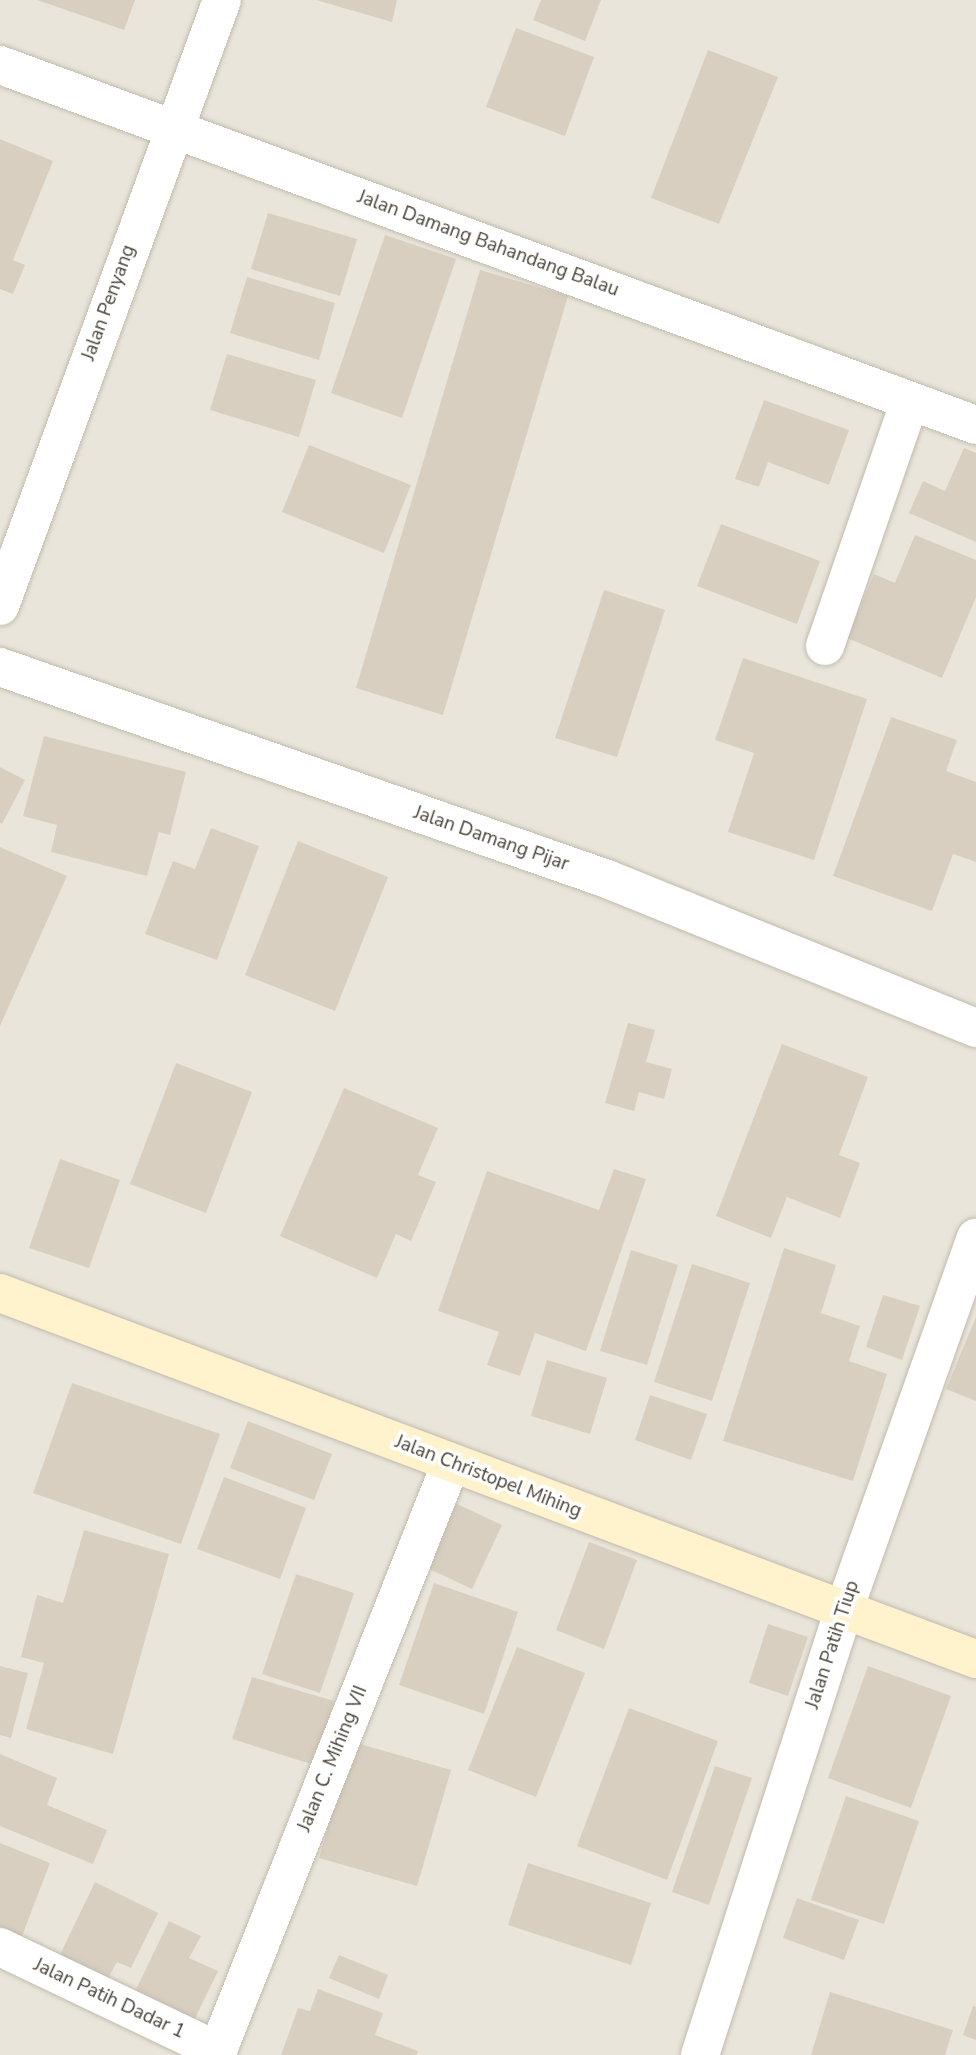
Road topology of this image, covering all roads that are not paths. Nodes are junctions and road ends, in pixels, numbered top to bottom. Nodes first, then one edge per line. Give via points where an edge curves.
1 (222, 0) edge
2 (0, 65) edge
3 (172, 126) junction
4 (910, 401) junction
5 (976, 425) edge
6 (0, 606) edge
7 (825, 646) dead end
8 (0, 667) edge
9 (976, 1028) edge
10 (976, 1238) edge
11 (0, 1293) edge
12 (451, 1463) junction
13 (844, 1610) junction
14 (976, 1659) edge
15 (0, 1947) edge
16 (217, 2053) edge
17 (700, 2055) edge

1 - 3 street, Jalan Penyang
2 - 3 street, Jalan Damang Bahandang Balau
3 - 4 street, Jalan Damang Bahandang Balau
3 - 6 street, Jalan Penyang
4 - 5 street, Jalan Damang Bahandang Balau
4 - 7 street
8 - 9 street, Jalan Damang Pijar via 607,879
10 - 13 street, Jalan Patih Tiup
11 - 12 street, Jalan Christopel Mihing
12 - 13 street, Jalan Christopel Mihing
12 - 16 street, Jalan C. Mihing VII
13 - 14 street, Jalan Christopel Mihing
13 - 17 street, Jalan Patih Tiup
15 - 16 street, Jalan Patih Dadar 1

